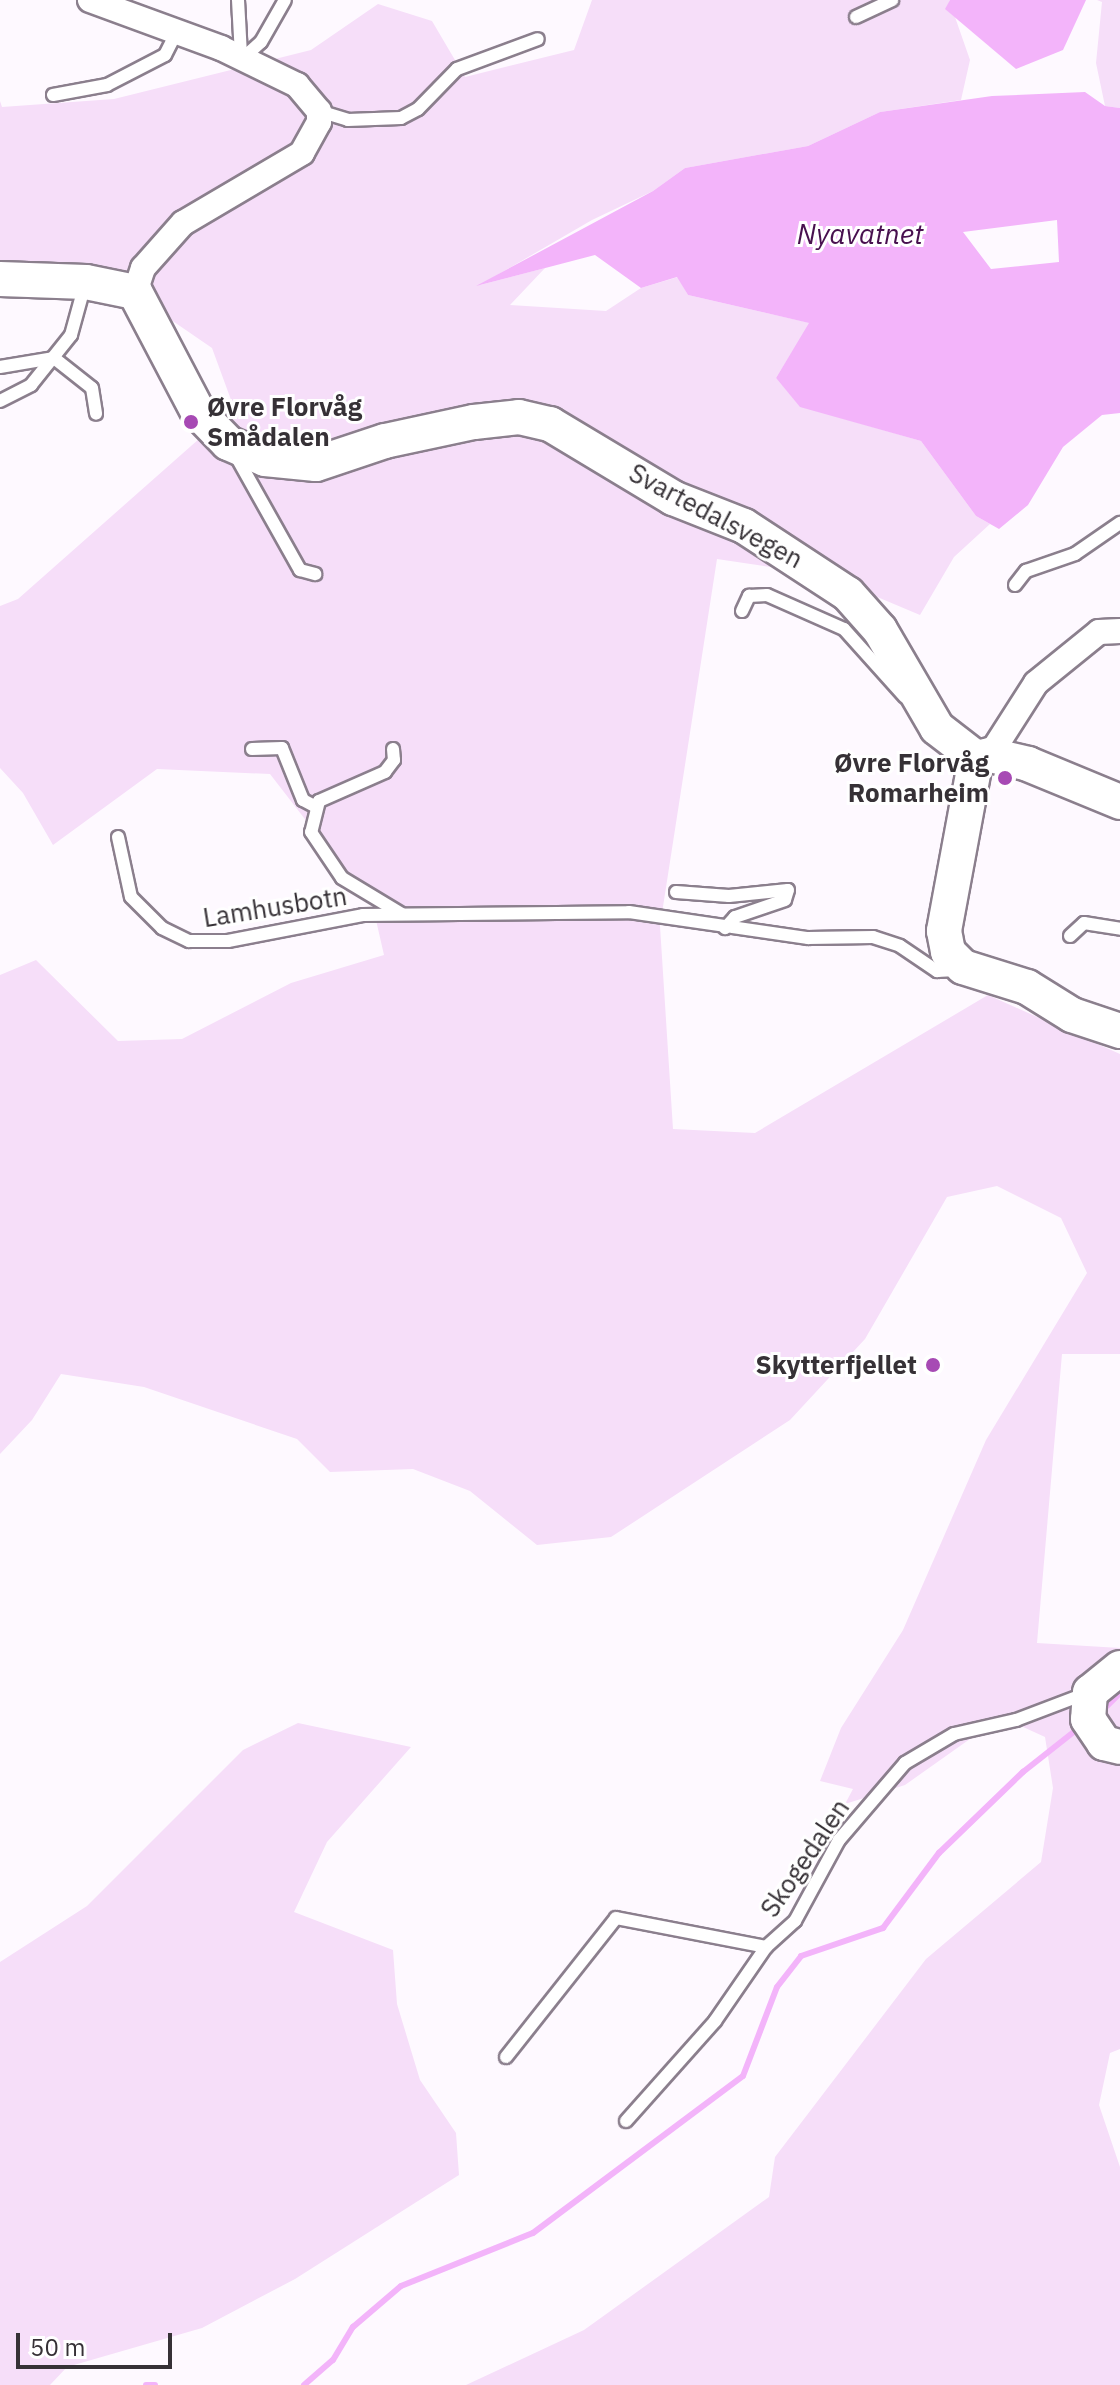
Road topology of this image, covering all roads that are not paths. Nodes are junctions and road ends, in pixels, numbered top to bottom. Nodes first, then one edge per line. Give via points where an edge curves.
1 (90, 0) edge
2 (238, 0) edge
3 (285, 0) edge
4 (892, 0) edge
5 (856, 17) dead end
6 (178, 30) junction
7 (538, 39) dead end
8 (242, 59) junction
9 (53, 95) dead end
10 (319, 111) junction
11 (0, 279) edge
12 (86, 282) junction
13 (135, 292) junction
14 (54, 358) junction
15 (0, 367) edge
16 (0, 401) edge
17 (96, 414) dead end
18 (228, 443) junction
19 (1120, 523) edge
20 (315, 574) dead end
21 (1015, 585) dead end
22 (742, 611) dead end
23 (1120, 617) edge
24 (1110, 632) edge
25 (918, 701) junction
26 (252, 749) dead end
27 (393, 749) dead end
28 (983, 757) junction
29 (1120, 802) edge
30 (316, 807) junction
31 (118, 837) dead end
32 (676, 892) dead end
33 (408, 916) junction
34 (725, 928) junction
35 (1120, 929) edge
36 (1070, 936) dead end
37 (963, 967) junction
38 (1120, 1031) edge
39 (1120, 1668) edge
40 (1090, 1692) junction
41 (1120, 1747) edge
42 (766, 1947) junction
43 (506, 2057) dead end
44 (626, 2121) dead end

1 - 6 street
2 - 8 lane
3 - 8 lane via 261,42
4 - 5 lane
6 - 8 street
6 - 9 lane via 165,55 107,85
7 - 10 lane via 457,69 418,109 401,118 348,120
8 - 10 street via 297,85
10 - 13 street via 319,122 302,153 183,223 143,268
11 - 12 street
12 - 13 street
12 - 14 lane via 74,327
13 - 18 street, Svartedalsvegen via 198,412
14 - 15 lane
14 - 16 lane via 31,385
14 - 17 lane via 92,388
18 - 20 lane, Svartedalsvegen via 300,570
18 - 25 street, Svartedalsvegen via 280,463 316,464 385,441 474,422 519,417 550,424 673,498 744,526 848,594 880,630
19 - 21 lane via 1075,554 1026,571
22 - 25 lane, Svartedalsvegen via 749,596 767,595 844,629 898,693
23 - 24 street
24 - 28 street via 1036,683
25 - 28 street, Svartedalsvegen via 937,728
26 - 30 lane via 282,748 303,800
27 - 30 lane via 394,760 385,772 325,796
28 - 29 street via 1028,764
28 - 37 street via 944,931 948,952
30 - 33 lane, Lamhusbotn via 311,832 342,878 377,903
31 - 33 lane, Lamhusbotn via 131,897 162,928 189,941 228,941 363,915
32 - 34 lane via 729,896 788,890 785,900 735,917
33 - 34 lane, Lamhusbotn via 629,912
34 - 37 lane, Lamhusbotn via 808,938 873,937 900,946 937,971
35 - 36 lane via 1084,923
37 - 38 street via 1027,987 1072,1015
39 - 40 street
40 - 41 street via 1090,1727 1104,1743
40 - 42 lane, Skogedalen via 1016,1720 954,1734 905,1763 839,1840 795,1921
42 - 43 lane, Skogedalen via 616,1918
42 - 44 lane, Skogedalen via 715,2021

